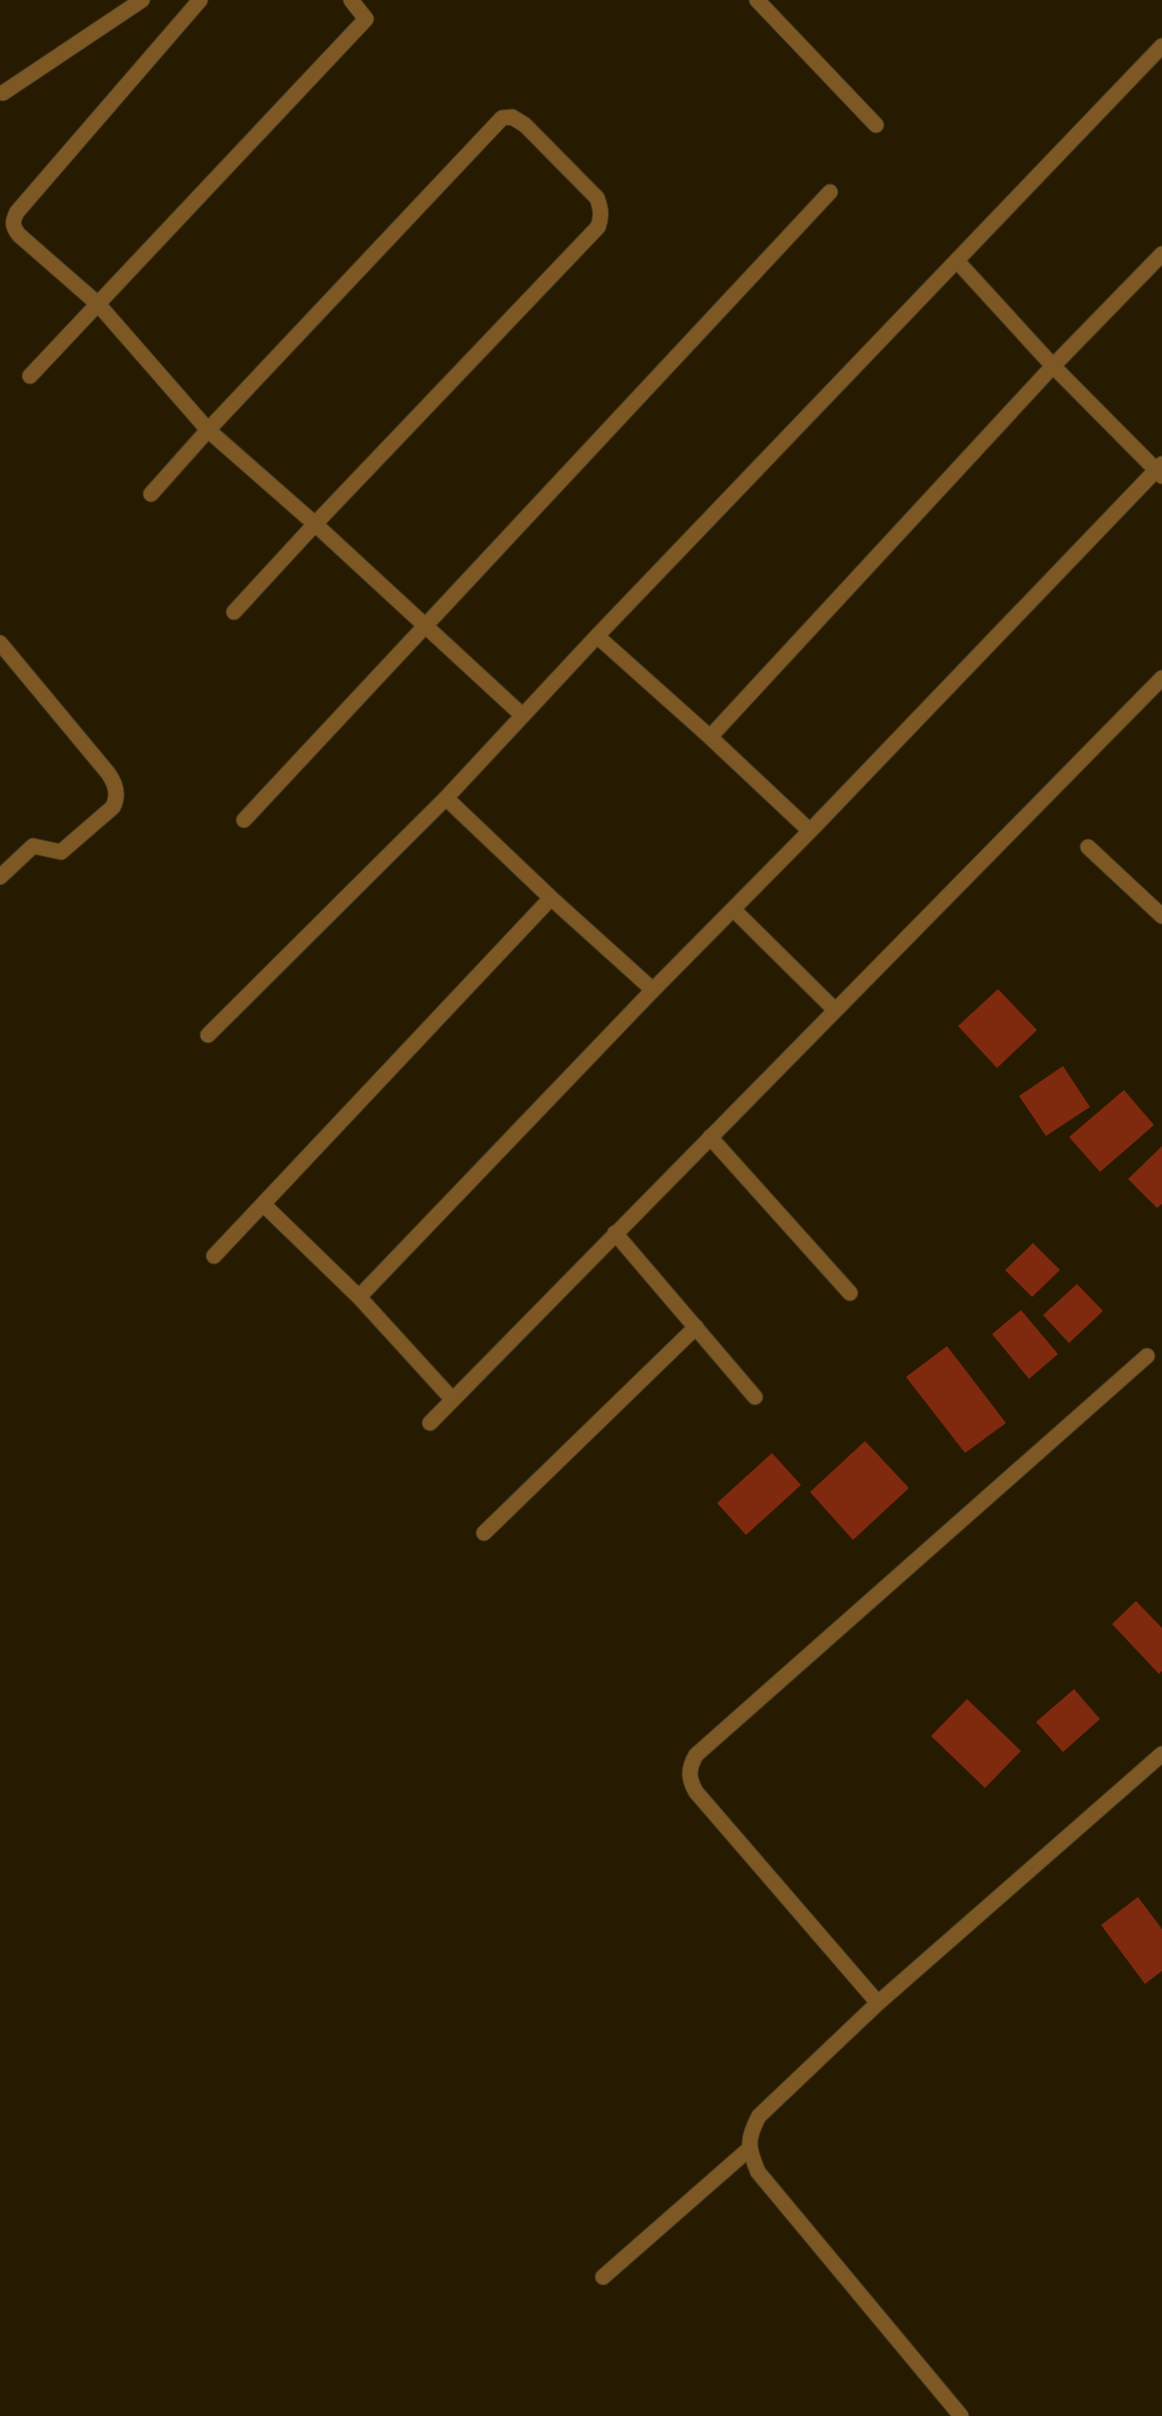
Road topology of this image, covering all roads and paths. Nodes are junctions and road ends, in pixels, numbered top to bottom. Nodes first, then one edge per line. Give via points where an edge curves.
1 (142, 0) edge
2 (200, 0) edge
3 (351, 0) edge
4 (757, 0) edge
5 (1162, 46) edge
6 (3, 93) dead end
7 (876, 125) dead end
8 (830, 192) dead end
9 (1162, 254) edge
10 (957, 261) junction
11 (98, 304) junction
12 (1053, 366) junction
13 (30, 376) dead end
14 (208, 430) junction
15 (1160, 470) edge
16 (151, 494) dead end
17 (315, 524) junction
18 (234, 612) dead end
19 (424, 627) junction
20 (597, 636) junction
21 (0, 643) edge
22 (1162, 678) edge
23 (522, 715) junction
24 (710, 737) junction
25 (446, 798) junction
26 (244, 819) dead end
27 (810, 831) junction
28 (1088, 847) dead end
29 (0, 877) edge
30 (551, 898) junction
31 (734, 909) junction
32 (1162, 916) edge
33 (653, 990) junction
34 (836, 1010) junction
35 (208, 1035) dead end
36 (710, 1137) junction
37 (263, 1203) junction
38 (615, 1233) junction
39 (214, 1256) dead end
40 (850, 1293) dead end
41 (359, 1297) junction
42 (696, 1327) junction
43 (1147, 1356) dead end
44 (755, 1397) dead end
45 (452, 1399) junction
46 (430, 1424) dead end
47 (484, 1533) dead end
48 (1162, 1754) edge
49 (878, 2003) junction
50 (749, 2149) junction
51 (603, 2277) dead end
52 (961, 2416) edge

1 - 6 street
2 - 11 street via 13,220 19,235
3 - 11 street via 366,19
4 - 7 street
5 - 10 street
8 - 19 street
9 - 12 street
10 - 12 street
10 - 20 street
11 - 13 street
11 - 14 street
12 - 15 street
12 - 24 street
14 - 16 street
14 - 17 street
14 - 17 street via 502,118 512,117 525,125 597,198 601,208 598,227
15 - 27 street
17 - 18 street
17 - 19 street
19 - 23 street
19 - 26 street
20 - 23 street
20 - 24 street
21 - 29 street via 108,773 116,791 113,807 61,852 33,846
22 - 34 street
23 - 25 street
24 - 27 street
25 - 30 street
25 - 35 street
27 - 31 street
28 - 32 street
30 - 33 street
30 - 37 street
31 - 33 street
31 - 34 street
33 - 41 street
34 - 36 street
36 - 38 street
36 - 40 street
37 - 39 street
37 - 41 street
38 - 42 street
38 - 45 street
41 - 45 street
42 - 44 street
42 - 47 street
43 - 49 street via 696,1755 689,1767 696,1792
45 - 46 street
48 - 49 street
49 - 50 street via 759,2116 750,2131
50 - 51 street
50 - 52 street via 758,2172

